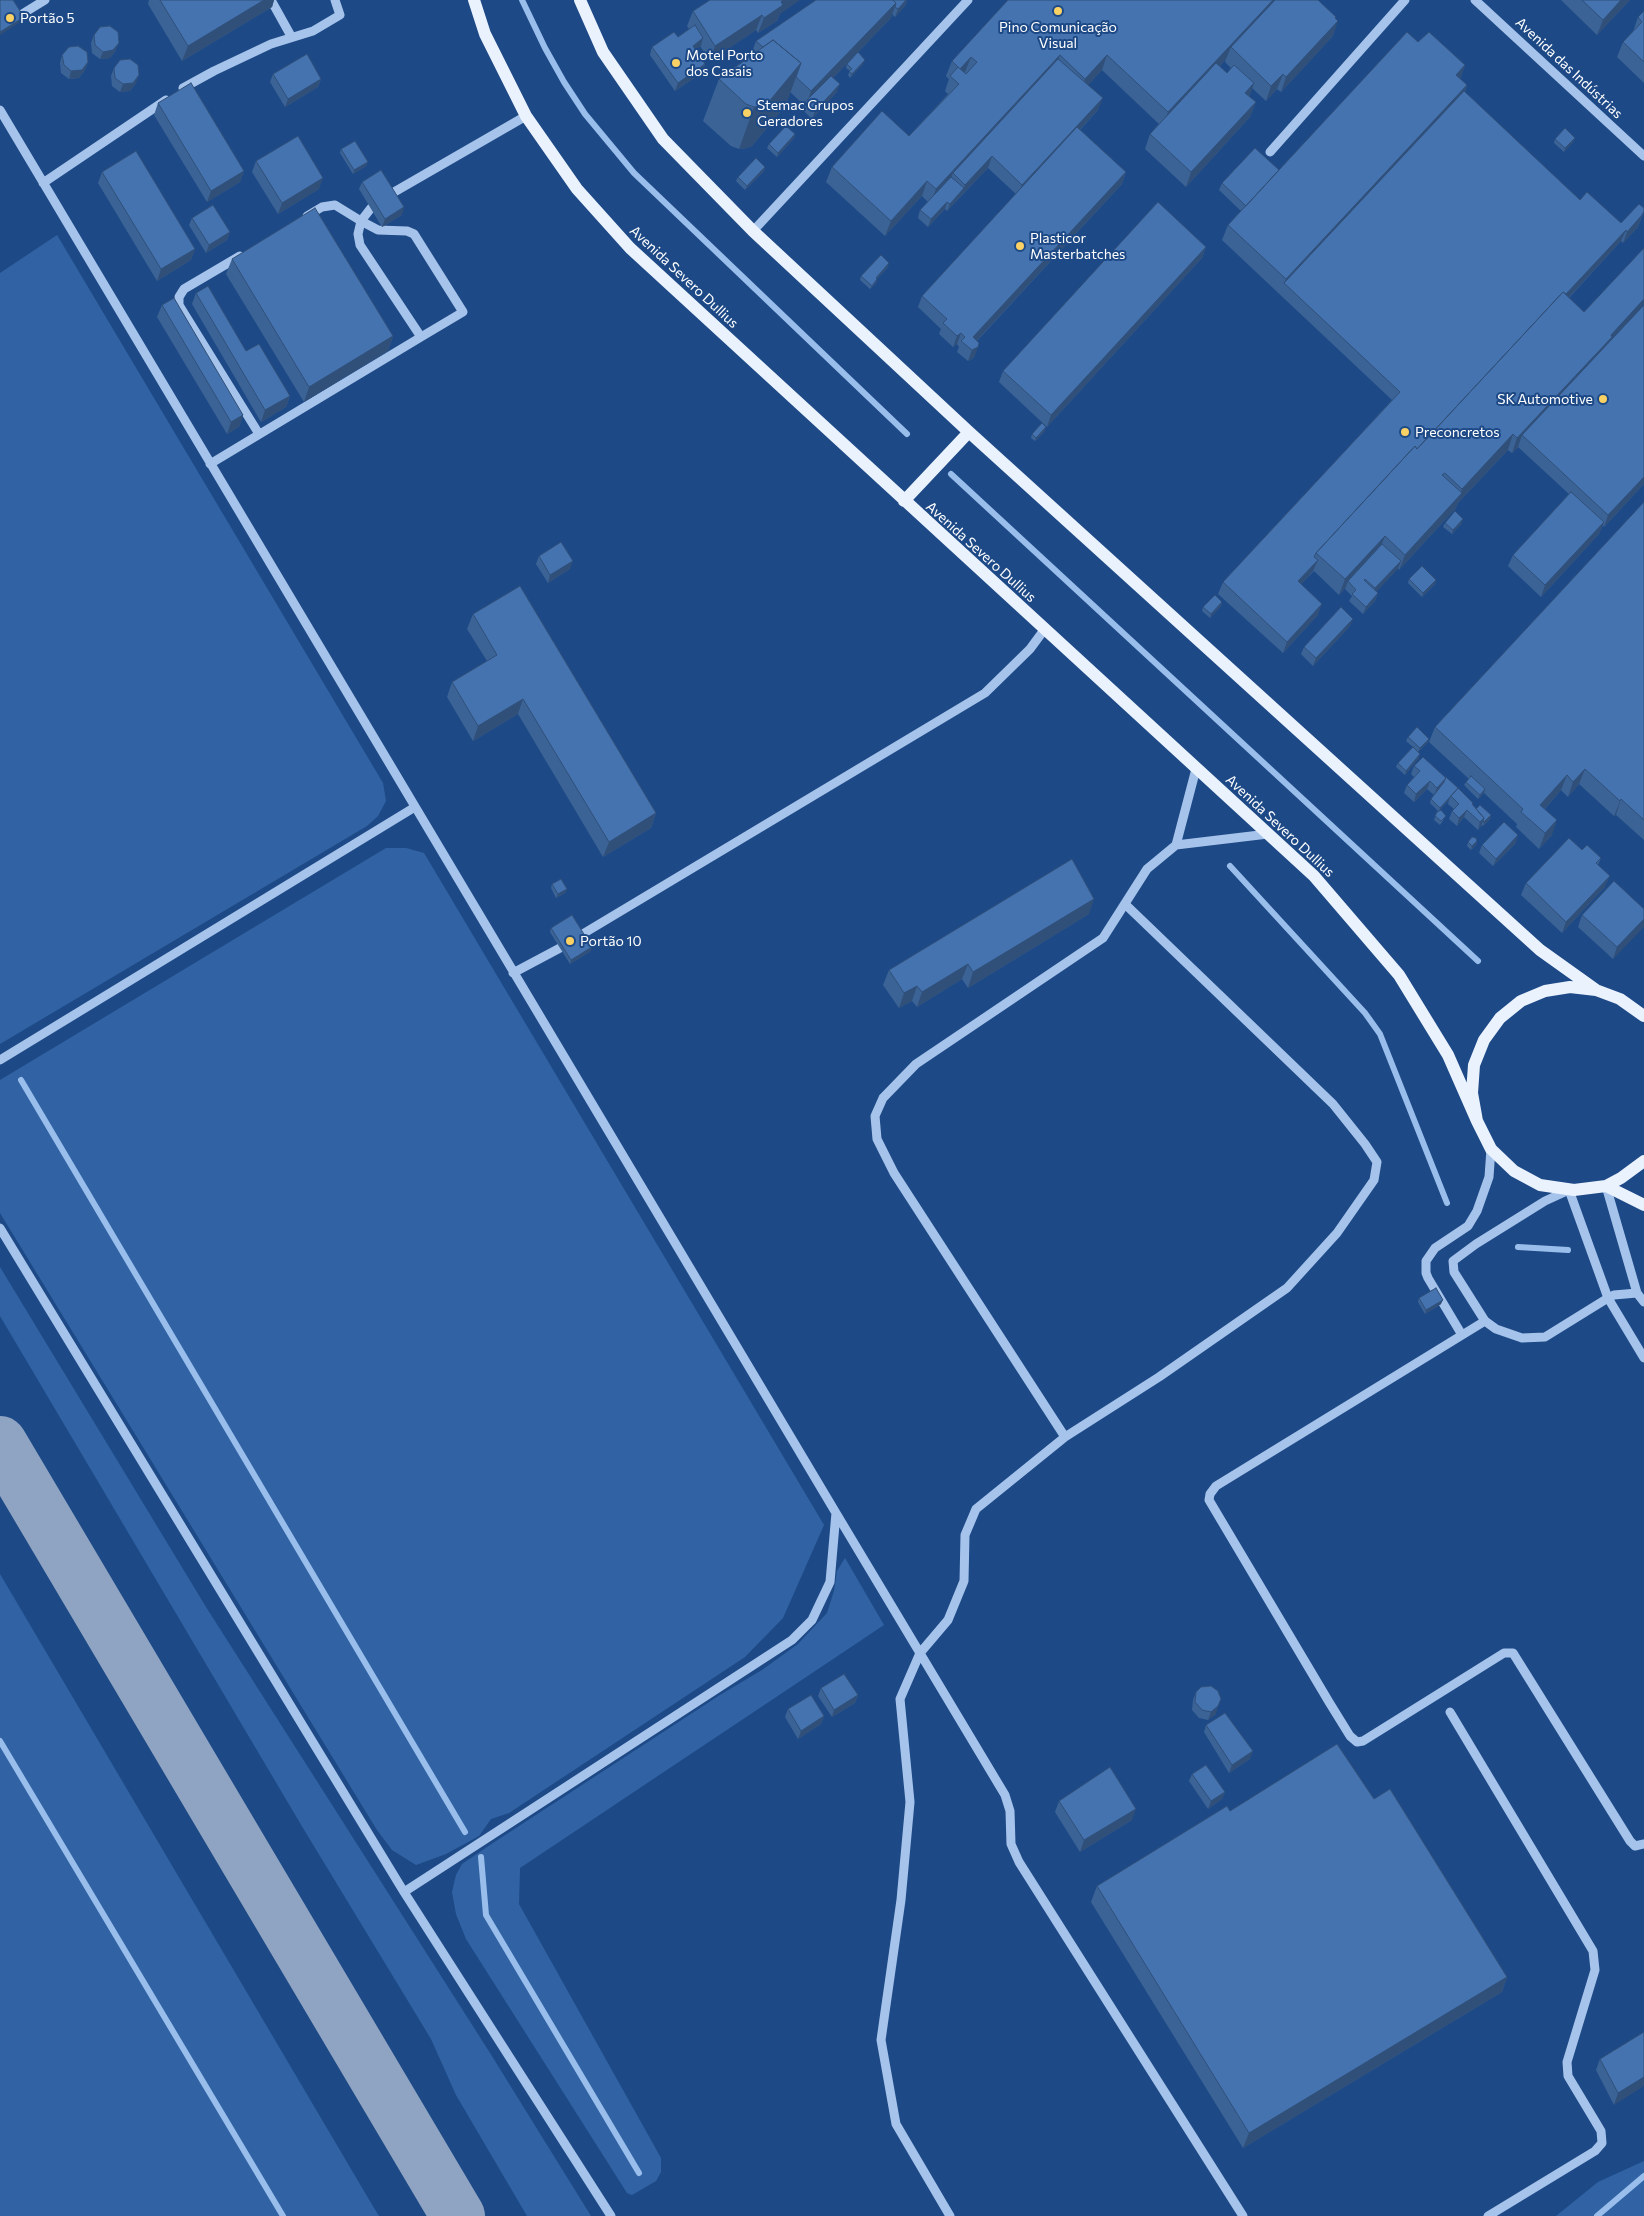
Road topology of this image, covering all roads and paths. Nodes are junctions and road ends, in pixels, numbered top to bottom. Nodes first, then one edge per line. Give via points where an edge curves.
1 (45, 0) edge
2 (271, 0) edge
3 (335, 0) edge
4 (474, 0) edge
5 (580, 0) edge
6 (968, 0) edge
7 (1405, 0) edge
8 (1475, 0) edge
9 (19, 16) edge
10 (292, 36) junction
11 (0, 110) edge
12 (526, 116) junction
13 (1270, 152) dead end
14 (1644, 156) edge
15 (43, 183) junction
16 (389, 195) edge
17 (371, 208) edge
18 (361, 221) junction
19 (298, 222) edge
20 (753, 231) junction
21 (249, 250) edge
22 (421, 337) junction
23 (969, 432) junction
24 (259, 434) junction
25 (210, 464) junction
26 (904, 502) junction
27 (1044, 630) junction
28 (1196, 769) junction
29 (414, 807) junction
30 (1268, 834) junction
31 (1176, 844) junction
32 (1125, 904) junction
33 (581, 935) edge
34 (560, 948) edge
35 (513, 973) junction
36 (1596, 990) junction
37 (1643, 1014) edge
38 (0, 1060) edge
39 (1477, 1121) junction
40 (1491, 1148) junction
41 (1644, 1161) edge
42 (1606, 1186) junction
43 (1569, 1190) junction
44 (1644, 1205) edge
45 (0, 1228) edge
46 (1637, 1293) junction
47 (1608, 1298) junction
48 (1644, 1302) edge
49 (1485, 1321) junction
50 (1462, 1335) junction
51 (1641, 1346) edge
52 (1644, 1358) edge
53 (1065, 1437) junction
54 (836, 1513) junction
55 (920, 1653) junction
56 (1450, 1712) dead end
57 (1644, 1844) edge
58 (404, 1892) junction
59 (612, 2216) edge
60 (950, 2216) edge
61 (1243, 2216) edge
62 (1488, 2216) edge

1 - 9 street
2 - 10 street
3 - 10 street via 340,15 312,32
4 - 12 main road, Avenida Severo Dullius via 485,34
5 - 20 main road via 603,52 663,139
6 - 20 street
7 - 13 street
8 - 14 street, Avenida das Indústrias
10 - 15 street via 181,89
11 - 15 street
12 - 16 street
12 - 26 main road, Avenida Severo Dullius via 577,189 630,248
15 - 25 street
17 - 18 street
18 - 19 street via 335,205 322,207
18 - 22 street via 360,245
18 - 22 street via 378,230 414,234 464,312
20 - 23 main road
21 - 24 street via 184,289 179,305
22 - 24 street
23 - 26 main road
23 - 36 main road via 1540,950
24 - 25 street
25 - 29 street
26 - 27 main road, Avenida Severo Dullius
27 - 28 main road, Avenida Severo Dullius
27 - 33 street via 1030,649 985,693
28 - 30 main road, Avenida Severo Dullius
28 - 31 street
29 - 35 street
29 - 38 street
30 - 31 street
30 - 39 main road, Avenida Severo Dullius via 1314,876 1399,975 1448,1055
31 - 32 street via 1147,869
32 - 53 street via 1103,938 916,1064 883,1098 874,1116 877,1139 894,1173
32 - 53 street via 1333,1104 1377,1162 1374,1180 1337,1233 1287,1288 1159,1377
34 - 35 street
35 - 54 street
36 - 37 main road via 1620,999
36 - 39 main road via 1570,987 1545,991 1521,1001 1500,1018 1484,1040 1474,1066 1472,1093
39 - 40 main road
40 - 43 main road via 1514,1171 1540,1185
40 - 50 street via 1489,1177 1468,1226 1435,1248 1426,1261 1428,1278
41 - 42 main road
42 - 43 main road
42 - 44 main road
42 - 46 street
43 - 47 street
43 - 49 street via 1545,1201 1455,1258 1454,1272
45 - 58 street
46 - 47 street
46 - 48 street
47 - 49 street via 1545,1337 1509,1335
47 - 51 street
49 - 50 street
50 - 57 street via 1216,1486 1210,1494 1212,1506 1356,1742 1363,1741 1504,1653 1513,1653 1630,1841 1636,1846
51 - 52 street
53 - 55 street via 976,1509 965,1535 964,1581 948,1620
54 - 55 street
54 - 58 street via 830,1582 812,1620 792,1640
55 - 60 street via 900,1699 910,1802 901,1900 881,2040 896,2124
55 - 61 street via 1005,1795 1010,1811 1011,1844 1019,1862
56 - 62 street via 1592,1951 1595,1970 1567,2062 1568,2076 1601,2131 1602,2143 1595,2151
58 - 59 street

